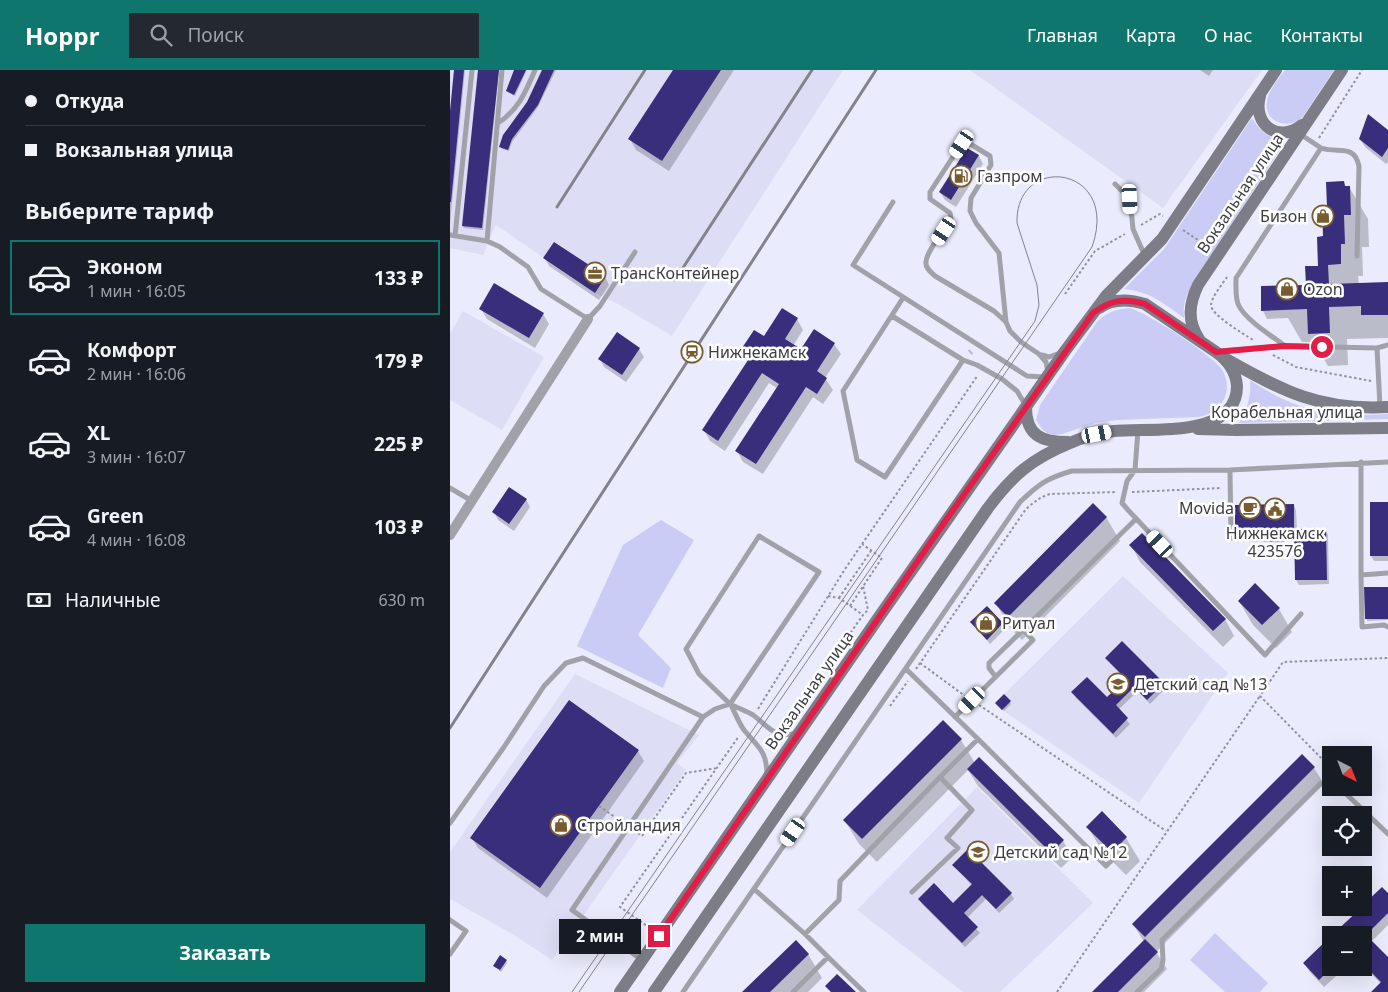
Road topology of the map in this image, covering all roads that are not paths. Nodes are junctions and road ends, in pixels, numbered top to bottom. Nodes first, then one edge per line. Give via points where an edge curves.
1 (472, 70) edge
2 (502, 70) edge
3 (535, 70) edge
4 (1276, 70) edge
5 (1342, 70) edge
6 (1261, 91) junction
7 (1308, 120) junction
8 (498, 124) junction
9 (1299, 134) junction
10 (1321, 148) junction
11 (1114, 184) dead end
12 (893, 202) dead end
13 (453, 236) edge
14 (486, 241) junction
15 (635, 252) dead end
16 (1357, 256) dead end
17 (1146, 257) junction
18 (903, 298) junction
19 (1093, 313) junction
20 (892, 316) junction
21 (588, 318) junction
22 (1006, 322) junction
23 (1200, 341) junction
24 (1388, 345) edge
25 (1284, 346) junction
26 (1377, 348) junction
27 (1065, 351) junction
28 (1039, 354) junction
29 (1220, 354) junction
30 (963, 360) junction
31 (1048, 376) junction
32 (1026, 407) junction
33 (1384, 408) edge
34 (1185, 428) junction
35 (1388, 428) edge
36 (1138, 430) junction
37 (1070, 442) junction
38 (1362, 462) junction
39 (1388, 462) edge
40 (1135, 470) junction
41 (1230, 470) junction
42 (450, 488) edge
43 (472, 501) junction
44 (1136, 519) junction
45 (450, 536) edge
46 (1282, 540) dead end
47 (1388, 573) edge
48 (1361, 575) junction
49 (1301, 614) dead end
50 (1388, 627) edge
51 (1023, 630) junction
52 (906, 669) junction
53 (995, 676) junction
54 (730, 704) junction
55 (703, 717) junction
56 (956, 717) junction
57 (800, 731) junction
58 (978, 739) junction
59 (940, 777) junction
60 (766, 780) junction
61 (1322, 784) edge
62 (1348, 796) edge
63 (450, 823) edge
64 (1388, 834) edge
65 (1117, 855) dead end
66 (754, 889) junction
67 (912, 892) dead end
68 (450, 920) edge
69 (805, 934) junction
70 (450, 954) edge
71 (828, 957) junction
72 (642, 960) junction
73 (620, 992) edge
74 (654, 992) edge
75 (683, 992) edge
76 (793, 992) edge
77 (864, 992) edge
78 (1137, 992) edge

1 - 13 lane
2 - 8 lane
3 - 8 lane via 520,103
4 - 6 main road, Вокзальная улица
5 - 7 main road, Вокзальная улица
6 - 7 main road via 1258,110 1270,129 1288,133
6 - 17 main road, Вокзальная улица via 1174,223
7 - 9 main road, Вокзальная улица
8 - 14 lane
9 - 10 lane
9 - 23 main road, Вокзальная улица via 1194,294 1190,304 1191,321
10 - 16 lane via 1348,151 1357,158
10 - 25 lane via 1236,278 1239,307
11 - 17 lane via 1130,199 1133,230
12 - 18 lane via 853,265
13 - 14 lane
14 - 21 lane via 528,267 541,289
15 - 21 lane via 600,306
17 - 19 main road, Вокзальная улица
18 - 20 lane
18 - 31 lane via 1027,376
19 - 23 main road, Вокзальная улица via 1115,301 1136,301 1158,311
19 - 27 main road, Вокзальная улица
20 - 30 lane
20 - 30 lane via 843,391 857,460 885,476
21 - 43 street
22 - 22 lane via 999,253 970,211 971,198 991,165 990,156 967,142 962,144 930,192 930,199 950,213 951,219 925,263 935,276 994,311
22 - 28 lane via 1021,342
23 - 29 main road, Вокзальная улица
24 - 26 lane
25 - 26 lane
25 - 29 lane
26 - 33 lane
27 - 28 lane via 1049,358
27 - 31 main road, Вокзальная улица
28 - 31 lane via 1046,362
29 - 33 main road, Корабельная улица via 1305,399 1350,407
29 - 34 main road, Вокзальная улица via 1236,382 1232,403 1218,418
30 - 32 lane via 1012,386
31 - 32 main road, Вокзальная улица
32 - 37 main road, Вокзальная улица via 1028,424 1037,436 1053,442
32 - 57 main road, Вокзальная улица
34 - 35 main road, Корабельная улица
34 - 36 main road, Вокзальная улица
36 - 37 main road, Вокзальная улица via 1114,431
36 - 40 lane
37 - 74 main road, Вокзальная улица via 1027,465 1001,491
38 - 39 lane
38 - 41 lane
38 - 48 lane
40 - 41 lane
40 - 44 lane via 1126,481 1122,503
40 - 52 lane via 1072,471 1053,476 1037,486 1020,502
41 - 46 lane via 1231,538
42 - 43 lane
43 - 45 street
44 - 49 lane via 1265,654
44 - 51 lane
47 - 48 lane
48 - 50 lane via 1362,626
51 - 53 lane via 990,663 989,668
51 - 53 lane via 1033,640
52 - 56 lane
52 - 66 lane
53 - 56 lane
54 - 54 lane via 819,572 759,536 686,649 699,674
54 - 55 lane
54 - 57 lane via 781,735
54 - 60 lane via 765,756
55 - 63 lane via 583,658 566,663 544,686
55 - 72 lane via 572,910
56 - 58 lane
57 - 60 main road, Вокзальная улица
58 - 59 lane
58 - 65 lane via 1106,866
59 - 67 lane via 972,810 947,838 958,848
59 - 69 lane via 840,882 839,900
60 - 72 main road, Вокзальная улица
61 - 78 lane via 1162,940 1161,969
62 - 64 lane
66 - 69 lane
66 - 75 lane
68 - 70 lane via 466,932
69 - 71 lane
71 - 76 lane
71 - 77 lane
72 - 73 main road, Вокзальная улица

